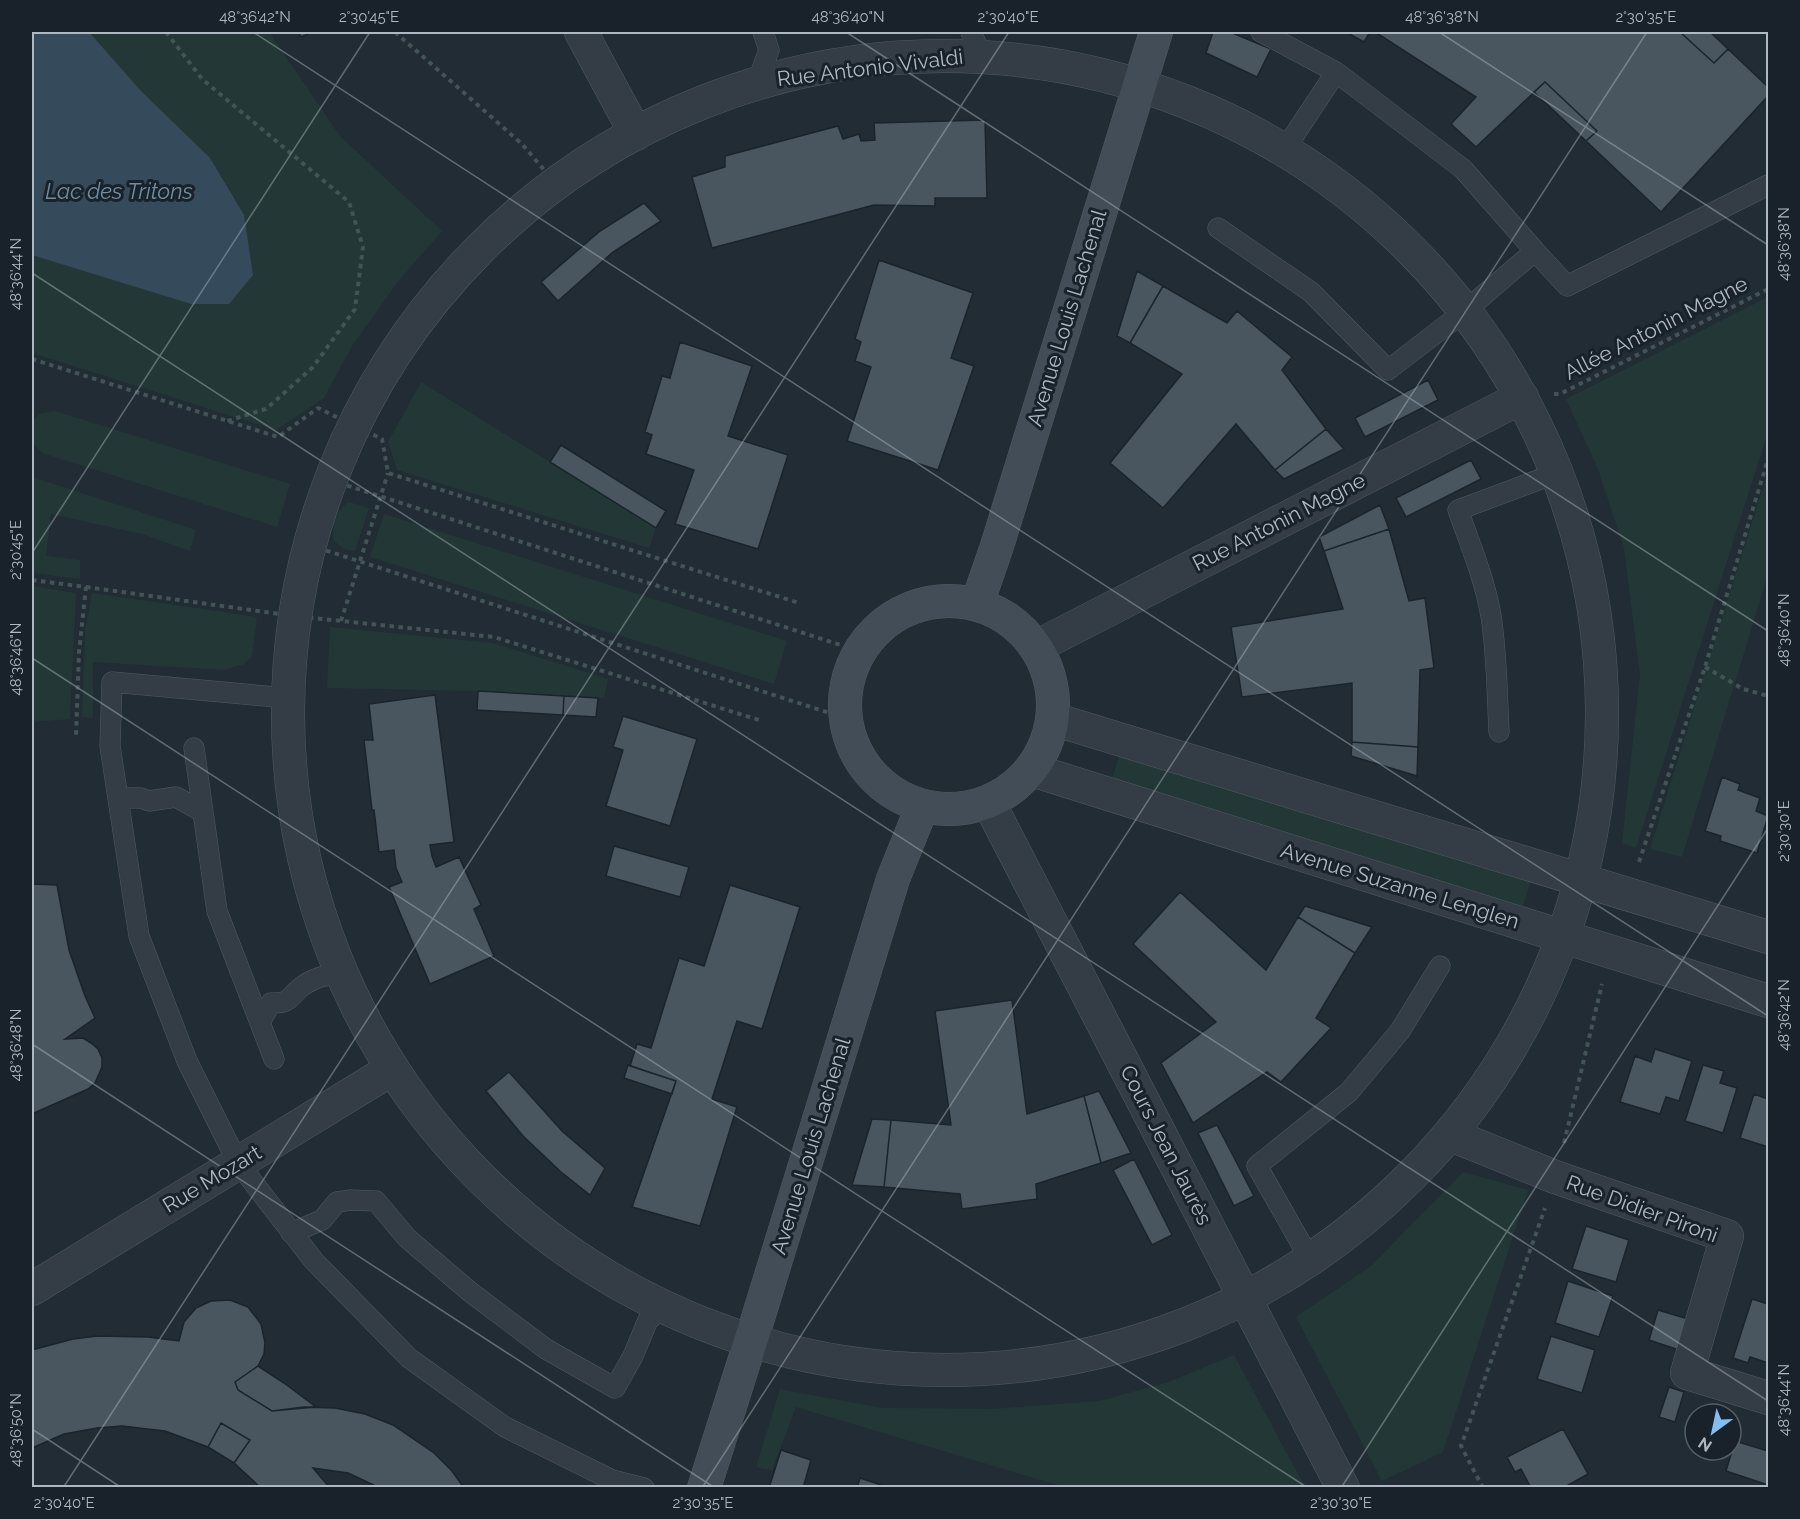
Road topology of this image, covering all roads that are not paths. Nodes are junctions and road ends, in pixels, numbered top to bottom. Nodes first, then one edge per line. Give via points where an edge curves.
1 (580, 32) edge
2 (763, 32) edge
3 (1156, 32) edge
4 (1261, 32) edge
5 (976, 44) edge
6 (1336, 72) junction
7 (757, 82) junction
8 (1139, 85) junction
9 (636, 134) junction
10 (1283, 152) junction
11 (1768, 185) edge
12 (1218, 228) dead end
13 (1535, 251) junction
14 (1465, 311) junction
15 (1522, 397) junction
16 (1557, 472) junction
17 (976, 604) junction
18 (1036, 647) junction
19 (287, 698) junction
20 (1053, 719) junction
21 (1499, 732) dead end
22 (194, 748) dead end
23 (1032, 770) junction
24 (118, 798) junction
25 (989, 802) junction
26 (922, 807) junction
27 (203, 812) junction
28 (1582, 880) junction
29 (1564, 937) junction
30 (1768, 937) edge
31 (1440, 966) dead end
32 (341, 973) junction
33 (1768, 1001) edge
34 (260, 1022) junction
35 (274, 1059) dead end
36 (392, 1069) junction
37 (1451, 1135) junction
38 (238, 1164) junction
39 (291, 1233) junction
40 (1311, 1261) junction
41 (32, 1289) edge
42 (1245, 1299) junction
43 (664, 1307) junction
44 (751, 1341) junction
45 (1768, 1398) edge
46 (644, 1488) edge
47 (704, 1488) edge
48 (1343, 1488) edge

1 - 9 street
2 - 7 lane via 769,50
3 - 8 street, Avenue Louis Lachenal
4 - 6 lane
5 - 7 street, Rue Antonio Vivaldi via 947,56 789,74
5 - 8 street, Rue Antonio Vivaldi
6 - 10 lane
6 - 13 lane via 1463,169
7 - 9 street, Rue Antonio Vivaldi via 690,106
8 - 10 street, Rue Antonio Vivaldi via 1233,122
8 - 17 street, Avenue Louis Lachenal
9 - 19 street, Rue Antonio Vivaldi via 598,153 516,213 444,285 384,368 337,459 309,545 294,616
10 - 14 street, Rue Antonio Vivaldi via 1320,173 1398,236
11 - 13 lane via 1568,286
12 - 14 lane via 1311,292 1388,370
13 - 14 lane
14 - 15 street, Rue Antonio Vivaldi
15 - 16 street, Rue Antonio Vivaldi
15 - 18 street, Rue Antonin Magne
16 - 21 lane via 1458,510 1491,614
16 - 28 street, Rue Antonio Vivaldi via 1585,562 1598,631 1603,713
17 - 18 street via 1020,628
17 - 26 street via 942,601 908,609 879,627 859,651 845,687 844,718 853,748 870,774 893,794
18 - 20 street via 1048,670
19 - 24 lane via 112,682 110,746
19 - 32 street, Rue Antonio Vivaldi via 289,768 299,838 317,907
20 - 23 street via 1046,746
20 - 28 street
22 - 27 lane
23 - 25 street via 1012,789
23 - 29 street, Avenue Suzanne Lenglen
24 - 27 lane via 149,801 176,796
24 - 38 lane via 139,936 187,1061
25 - 26 street via 956,810
25 - 42 street, Cours Jean Jaurès
26 - 44 street, Avenue Louis Lachenal via 893,879
27 - 34 lane via 217,910
28 - 29 street, Rue Antonio Vivaldi
28 - 30 street
29 - 33 street, Avenue Suzanne Lenglen
29 - 37 street, Rue Antonio Vivaldi via 1495,1075
31 - 40 lane via 1400,1031 1349,1092 1257,1166
32 - 34 lane via 321,976 300,988 291,999 271,1003
32 - 36 street, Rue Antonio Vivaldi
34 - 35 lane
36 - 38 street, Rue Mozart
36 - 43 street, Rue Antonio Vivaldi via 468,1165 551,1238
37 - 40 street, Rue Antonio Vivaldi via 1386,1202
37 - 45 street, Rue Didier Pironi via 1556,1177 1727,1236 1687,1373
38 - 39 lane
38 - 41 street, Rue Mozart
39 - 43 lane via 322,1220 337,1202 376,1202 407,1238 469,1291 546,1349 615,1388 648,1320
39 - 46 lane via 409,1358 505,1427 612,1480
40 - 42 street, Rue Antonio Vivaldi
42 - 44 street, Rue Antonio Vivaldi via 1183,1327 1078,1357 968,1370 858,1365
42 - 48 street, Cours Jean Jaurès
43 - 44 street, Rue Antonio Vivaldi
44 - 47 street, Avenue Louis Lachenal

